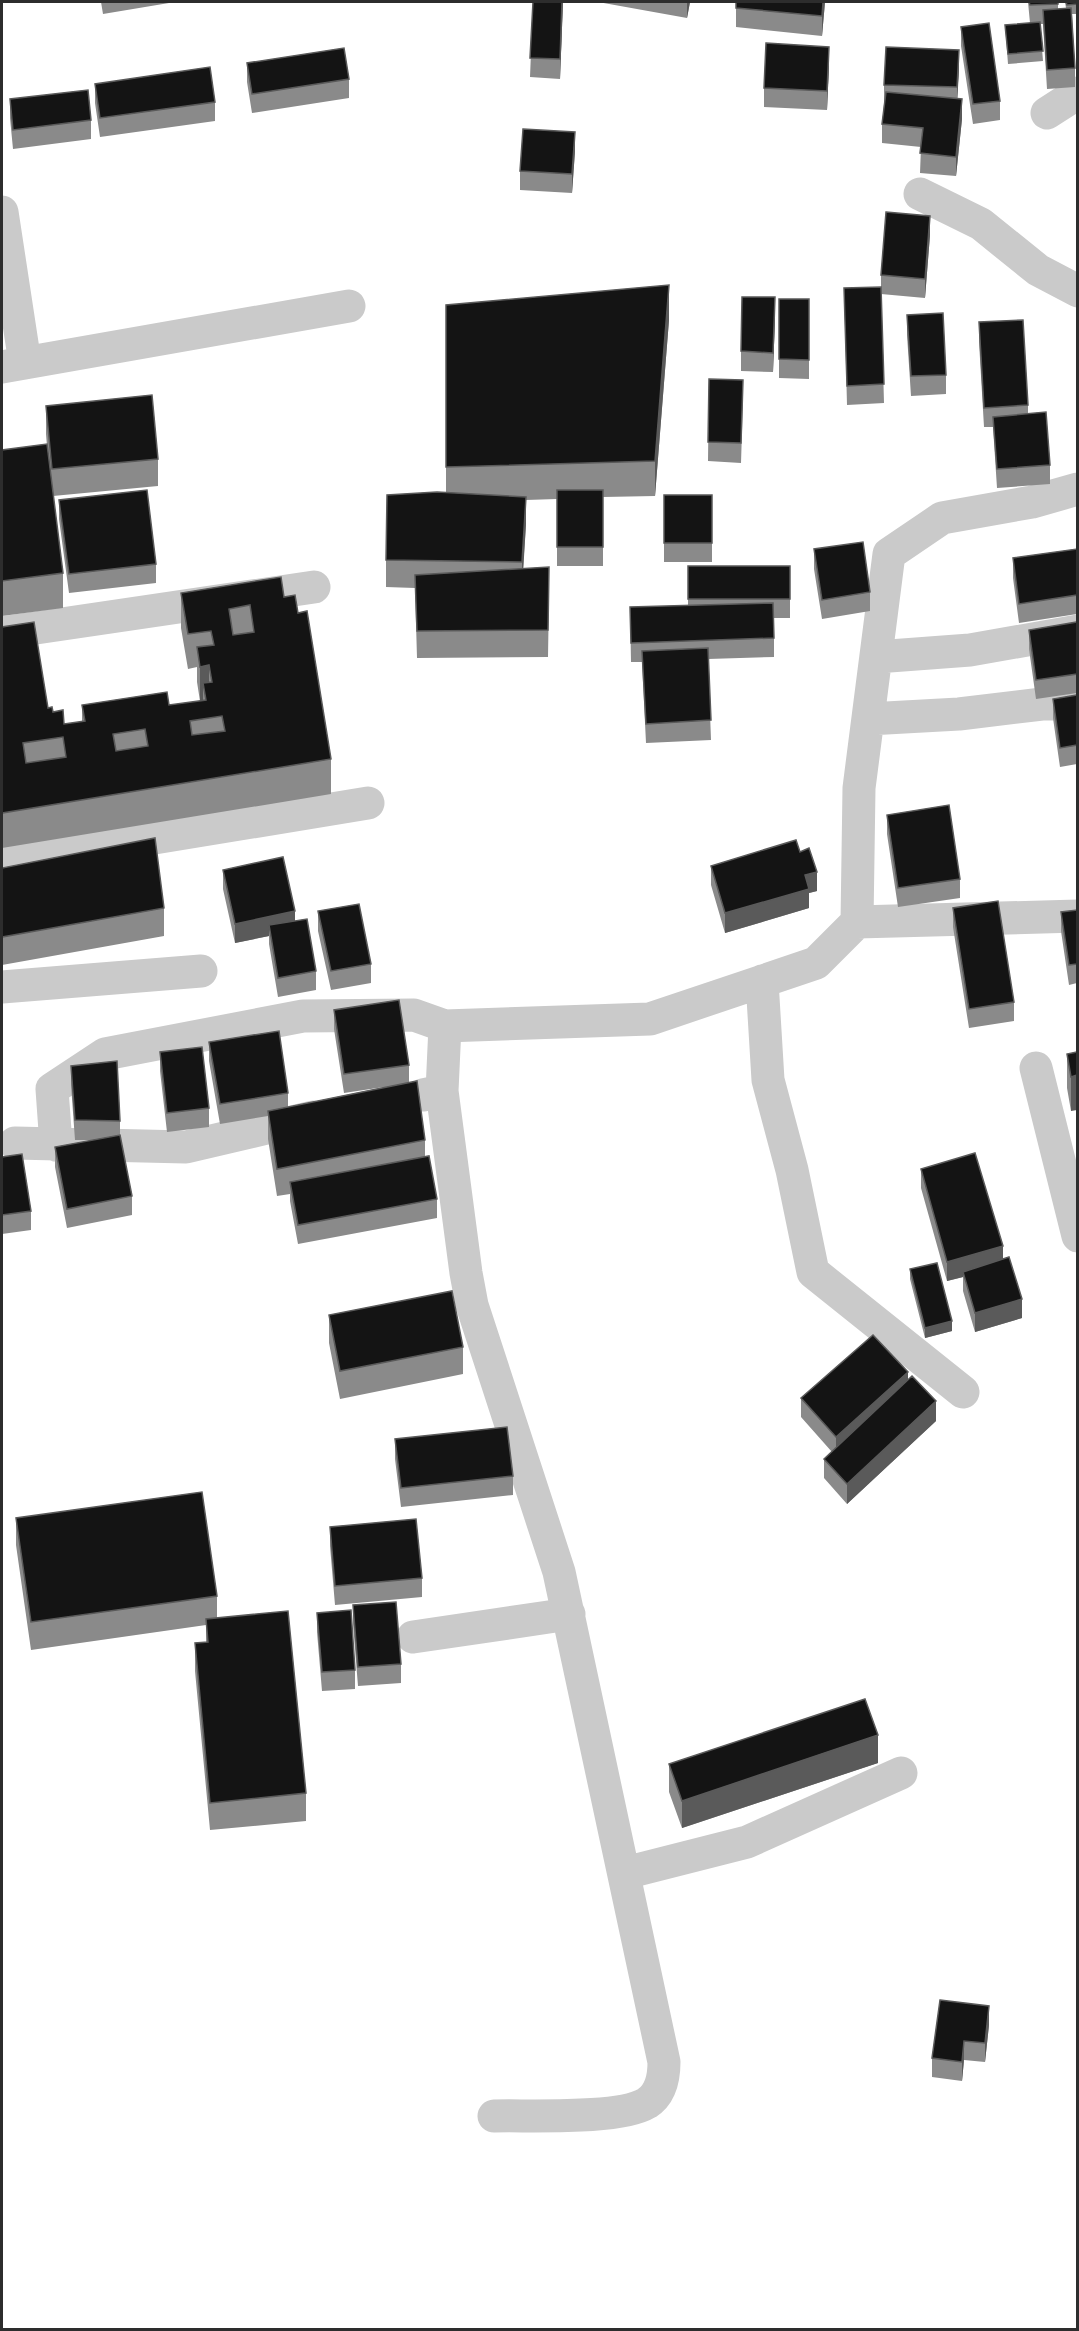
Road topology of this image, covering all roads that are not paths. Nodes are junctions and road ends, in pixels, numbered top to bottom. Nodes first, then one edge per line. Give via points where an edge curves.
1 (1077, 93) edge
2 (1047, 113) dead end
3 (920, 194) dead end
4 (2, 212) edge
5 (1077, 291) edge
6 (349, 306) dead end
7 (13, 365) edge
8 (1077, 489) edge
9 (314, 587) dead end
10 (1077, 631) edge
11 (2, 633) edge
12 (876, 657) junction
13 (1077, 704) edge
14 (868, 719) junction
15 (368, 803) dead end
16 (2, 863) edge
17 (1077, 916) edge
18 (857, 922) junction
19 (201, 971) dead end
20 (762, 981) junction
21 (2, 987) edge
22 (460, 1026) junction
23 (1036, 1068) dead end
24 (442, 1091) junction
25 (396, 1101) edge
26 (338, 1112) edge
27 (15, 1143) dead end
28 (56, 1145) junction
29 (1077, 1236) edge
30 (963, 1392) dead end
31 (569, 1614) junction
32 (413, 1637) dead end
33 (901, 1773) dead end
34 (625, 1873) junction
35 (494, 2116) dead end

1 - 2 street
3 - 5 street via 981,224 1038,270
4 - 7 street
6 - 7 street
8 - 12 street via 1032,502 942,518 889,554
9 - 11 street
10 - 12 street via 970,650
12 - 14 street
13 - 14 street
14 - 18 street via 859,788
15 - 16 street
17 - 18 street
18 - 20 street via 816,963
19 - 21 street
20 - 22 street via 650,1019
20 - 30 street via 768,1080 813,1272
22 - 24 street
22 - 28 street via 414,1015 303,1016 105,1054 52,1089
23 - 29 street
24 - 25 street
24 - 31 street via 472,1305 559,1572
26 - 28 street via 186,1147
27 - 28 street
31 - 32 street
31 - 34 street
33 - 34 street via 747,1842
34 - 35 street via 664,2062 664,2078 658,2091 647,2103 614,2111

